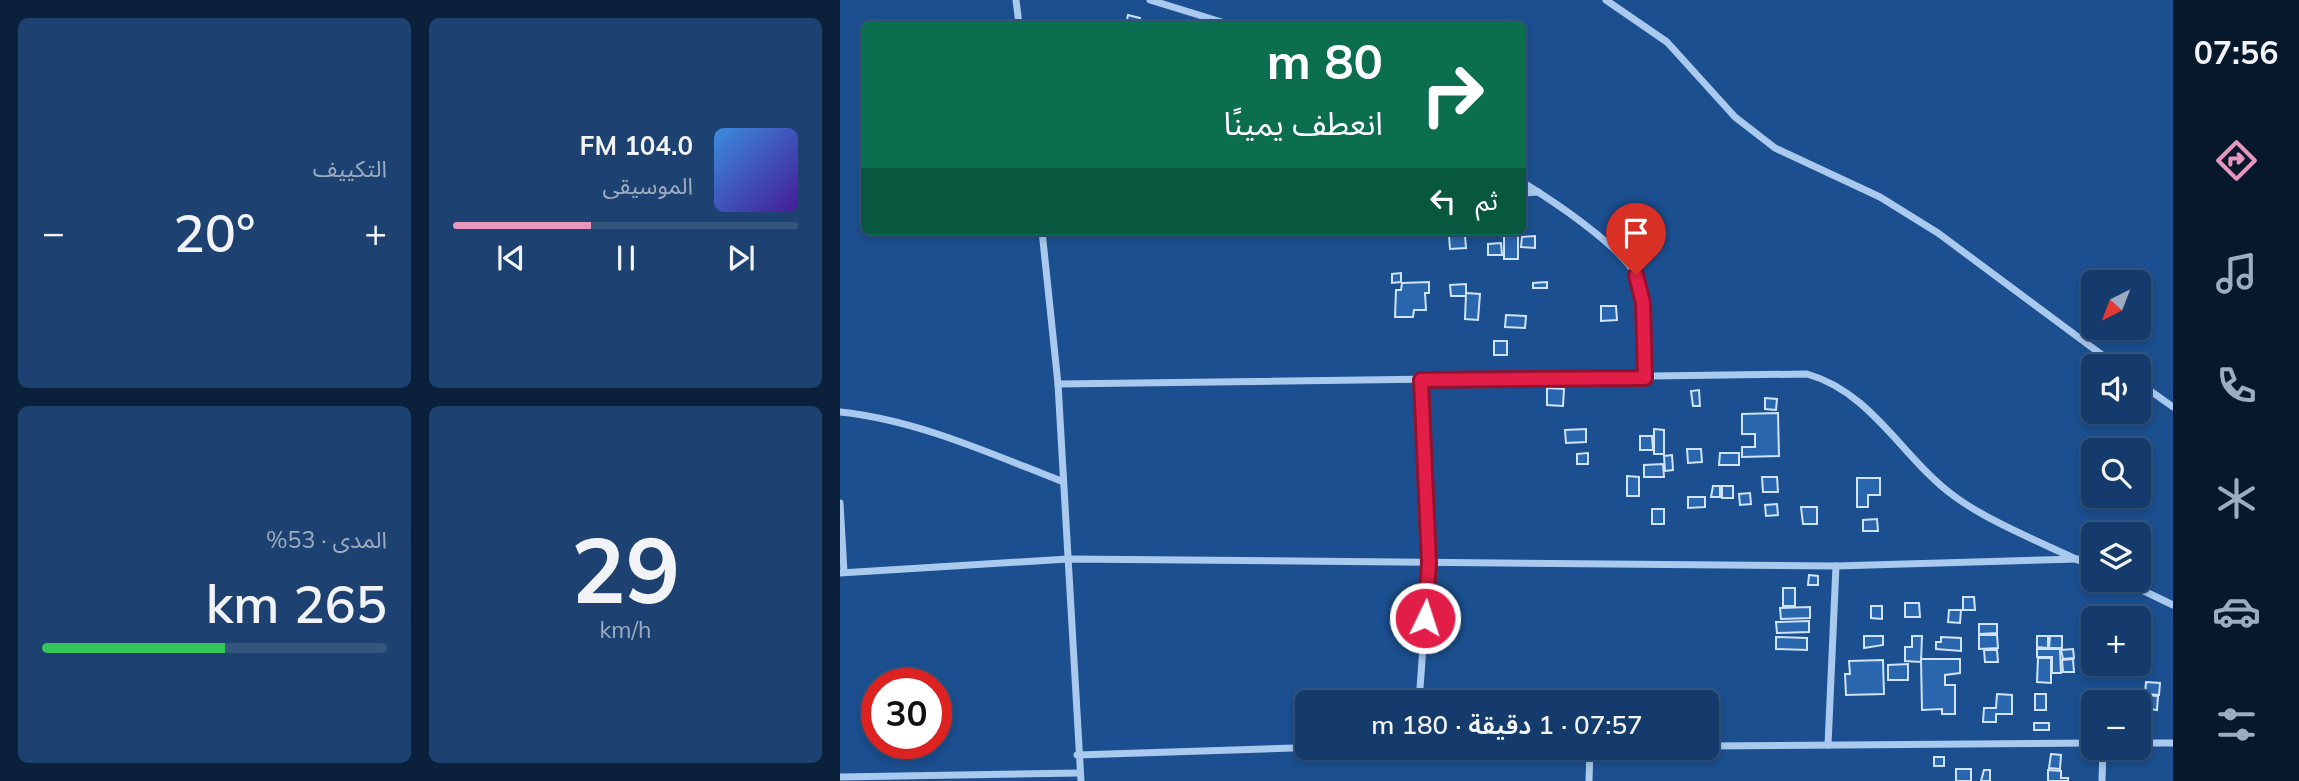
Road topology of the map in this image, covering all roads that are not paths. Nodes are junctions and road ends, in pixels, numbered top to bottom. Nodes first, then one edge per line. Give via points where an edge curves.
1 (1016, 0) edge
2 (1150, 0) edge
3 (1606, 0) edge
4 (1019, 21) edge
5 (1218, 21) edge
6 (1526, 184) edge
7 (1539, 192) junction
8 (1526, 193) edge
9 (1042, 235) edge
10 (2101, 354) edge
11 (1645, 378) junction
12 (1421, 380) junction
13 (1058, 384) junction
14 (2151, 391) edge
15 (2173, 407) edge
16 (840, 412) edge
17 (1061, 481) junction
18 (840, 503) edge
19 (1068, 559) junction
20 (2078, 559) junction
21 (2081, 561) edge
22 (1429, 563) junction
23 (1836, 566) junction
24 (842, 572) edge
25 (2146, 592) edge
26 (2173, 605) edge
27 (1420, 690) edge
28 (2081, 743) edge
29 (2151, 743) edge
30 (2173, 743) edge
31 (1828, 745) junction
32 (1719, 746) edge
33 (1295, 748) edge
34 (1077, 755) junction
35 (1590, 760) edge
36 (2103, 760) edge
37 (840, 777) edge
38 (1080, 777) edge
39 (1589, 781) edge
40 (2102, 781) edge

1 - 4 street
2 - 5 street
3 - 10 street via 1667,42 1735,117 1774,148 1880,197 1938,233
6 - 7 street
7 - 8 street
7 - 11 street via 1600,237 1636,275 1643,303
9 - 13 street
11 - 12 street
11 - 20 street via 1807,374 1827,380 1891,431 1955,497
12 - 13 street
12 - 22 street
13 - 17 street
14 - 15 street
16 - 17 street via 877,416 930,431
17 - 19 street
18 - 24 street
19 - 22 street
19 - 24 street
19 - 34 street
20 - 21 street
20 - 23 street
22 - 23 street
22 - 27 street
23 - 31 street
25 - 26 street
28 - 31 street
29 - 30 street
31 - 32 street
33 - 34 street
34 - 38 street
35 - 39 street
36 - 40 street
37 - 38 street

